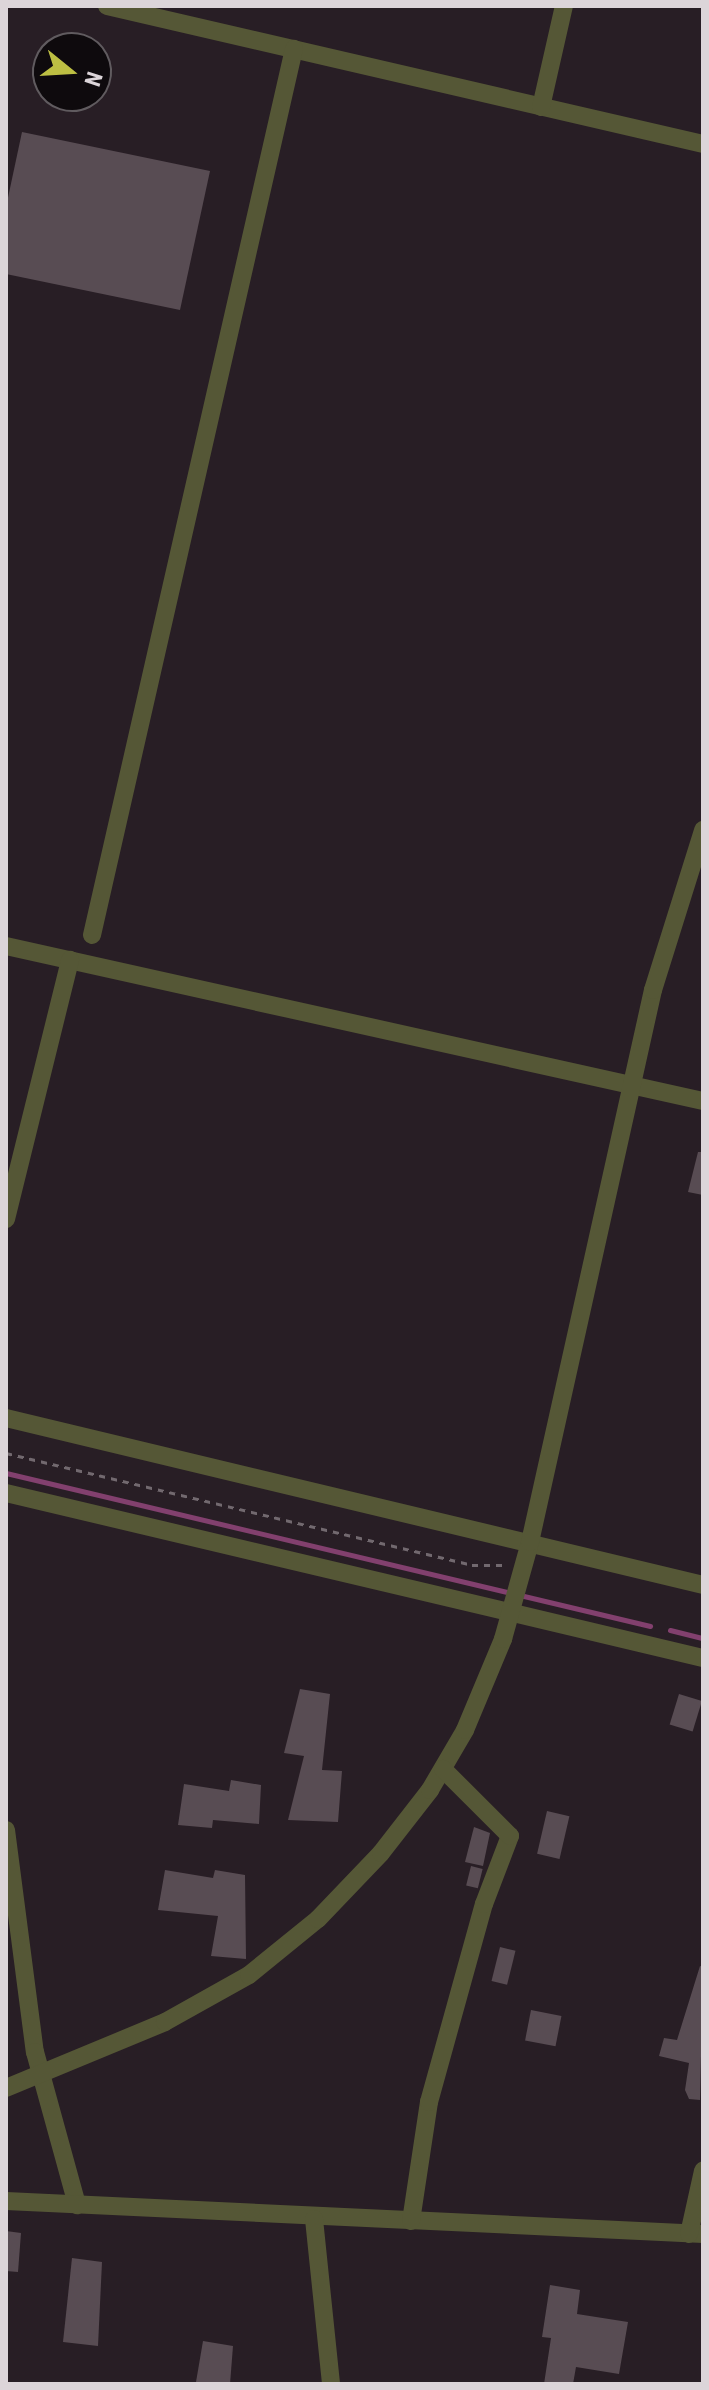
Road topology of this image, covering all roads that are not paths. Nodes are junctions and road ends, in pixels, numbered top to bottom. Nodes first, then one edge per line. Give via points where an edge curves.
1 (107, 6) edge
2 (564, 6) edge
3 (294, 49) junction
4 (541, 107) junction
5 (703, 144) edge
6 (703, 830) edge
7 (92, 935) dead end
8 (6, 946) edge
9 (70, 960) junction
10 (633, 1084) junction
11 (703, 1101) edge
12 (14, 1152) edge
13 (6, 1219) edge
14 (6, 1418) edge
15 (6, 1493) edge
16 (530, 1542) junction
17 (703, 1585) edge
18 (512, 1608) junction
19 (703, 1658) edge
20 (443, 1769) junction
21 (7, 1832) edge
22 (41, 2074) junction
23 (6, 2088) edge
24 (703, 2171) edge
25 (6, 2201) edge
26 (77, 2205) junction
27 (314, 2219) junction
28 (411, 2221) junction
29 (696, 2234) edge
30 (331, 2384) edge

1 - 3 street
2 - 4 street
3 - 4 street
3 - 7 street
4 - 5 street
6 - 10 street via 653,990
8 - 9 street
9 - 10 street
9 - 12 street
10 - 11 street
10 - 16 street
12 - 13 street
14 - 16 street
15 - 18 street
16 - 17 street
16 - 18 street
18 - 19 street
18 - 20 street via 484,1688
20 - 22 street via 381,1853 318,1919 249,1975 165,2022
20 - 28 street via 510,1836 484,1904 429,2102
21 - 22 street
22 - 23 street
22 - 26 street
24 - 29 street
25 - 26 street
26 - 27 street
27 - 28 street
27 - 30 street
28 - 29 street

